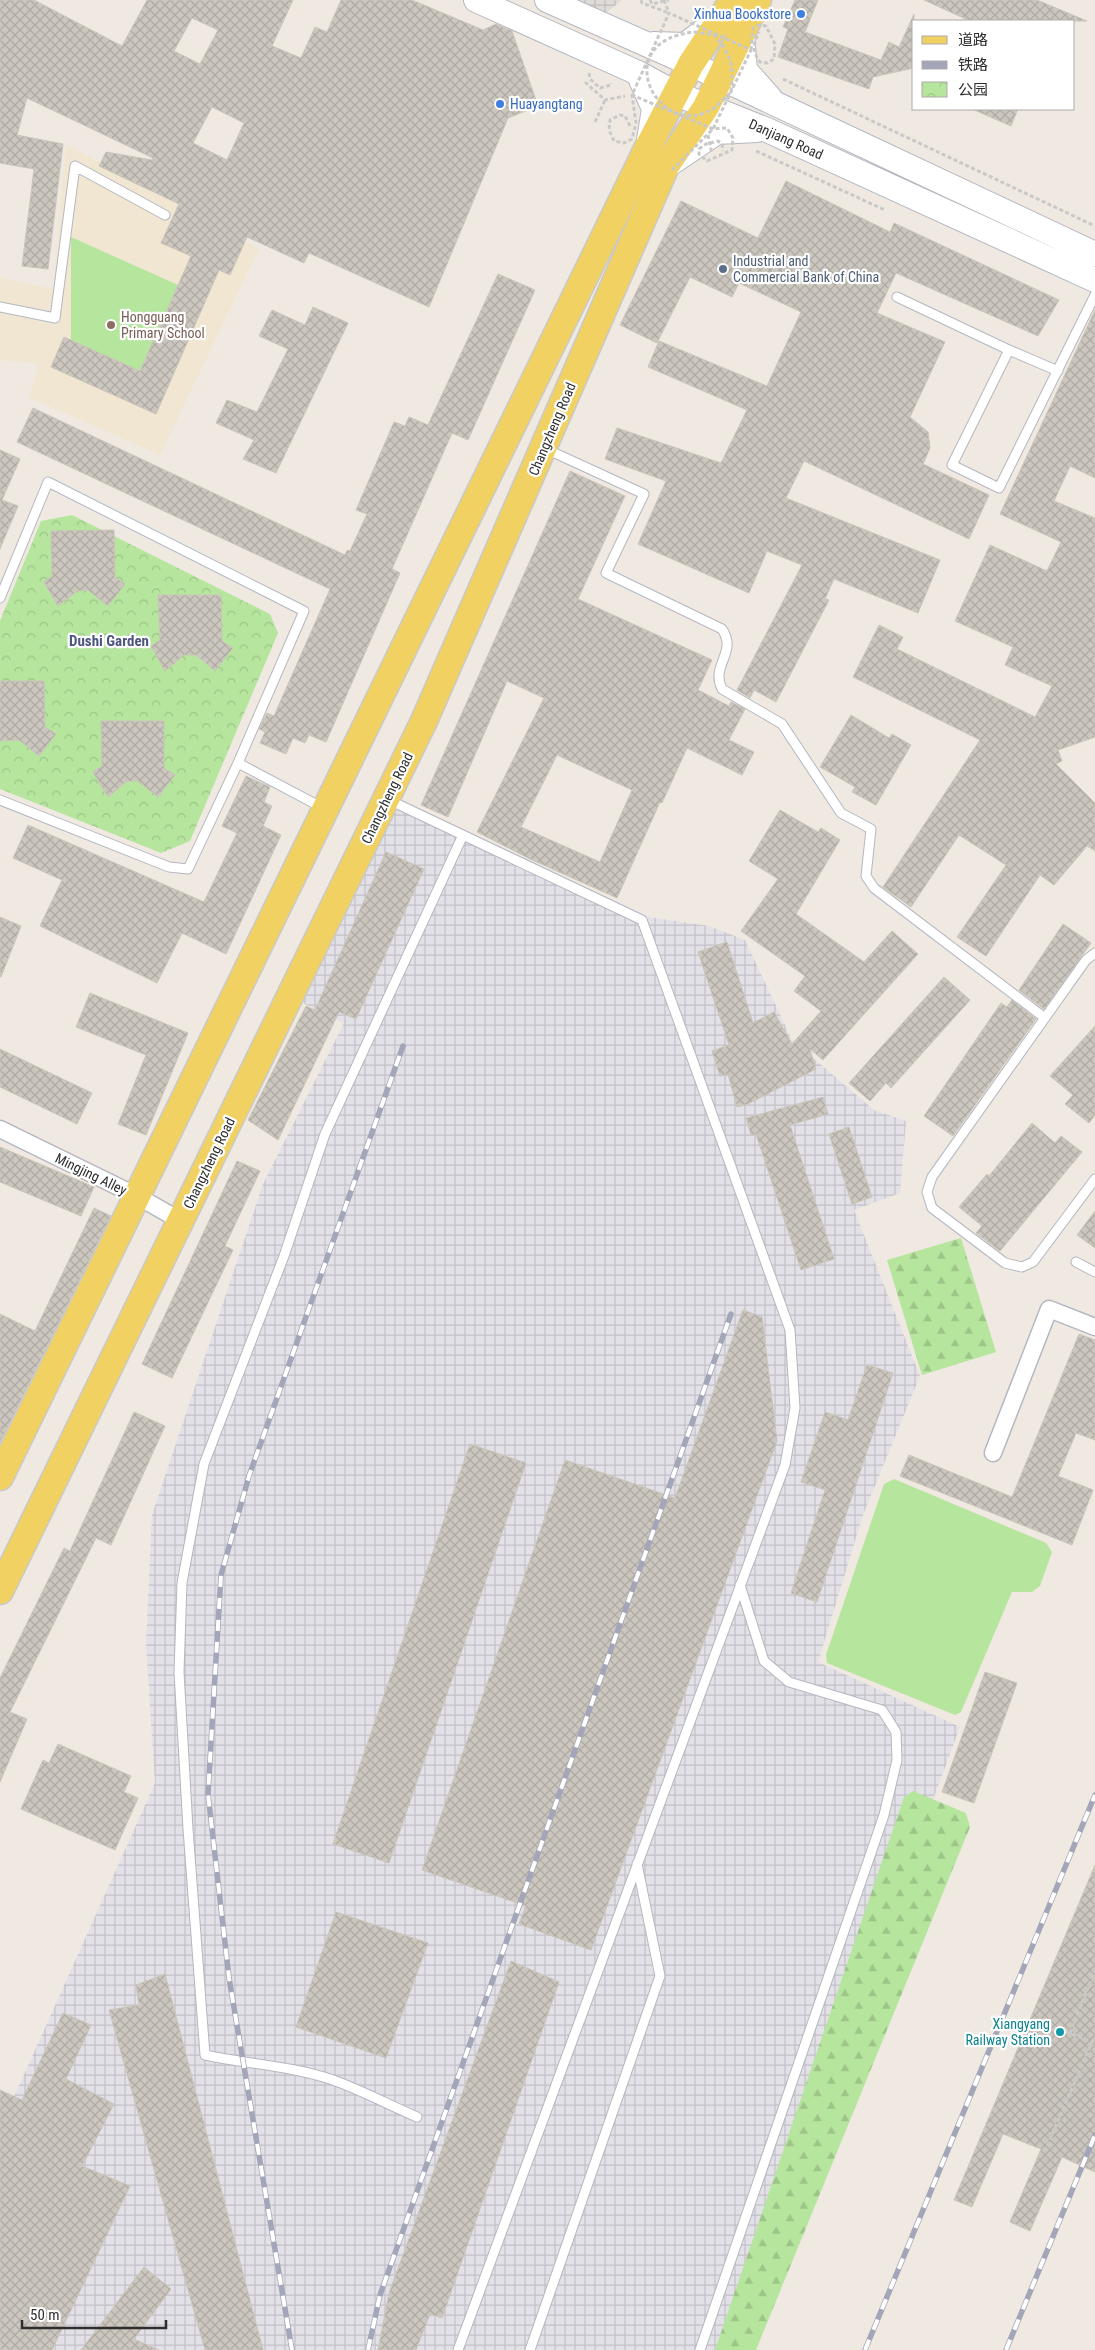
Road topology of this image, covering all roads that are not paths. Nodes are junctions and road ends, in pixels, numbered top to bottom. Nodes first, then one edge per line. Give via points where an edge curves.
1 (476, 0) edge
2 (547, 0) edge
3 (723, 18) edge
4 (755, 31) edge
5 (647, 48) junction
6 (691, 64) junction
7 (638, 73) junction
8 (725, 86) junction
9 (675, 103) junction
10 (776, 105) junction
11 (710, 118) junction
12 (767, 130) junction
13 (662, 162) junction
14 (166, 215) dead end
15 (1095, 254) edge
16 (1095, 280) edge
17 (1095, 295) edge
18 (897, 298) dead end
19 (0, 306) edge
20 (1009, 350) junction
21 (1058, 371) junction
22 (544, 448) junction
23 (0, 598) edge
24 (238, 763) junction
25 (387, 799) junction
26 (0, 800) edge
27 (326, 809) junction
28 (463, 835) junction
29 (1095, 953) edge
30 (1045, 1018) junction
31 (0, 1129) edge
32 (1095, 1179) edge
33 (137, 1196) junction
34 (181, 1221) junction
35 (1076, 1262) dead end
36 (1095, 1272) edge
37 (1095, 1327) edge
38 (993, 1453) dead end
39 (0, 1477) edge
40 (740, 1585) junction
41 (0, 1591) edge
42 (637, 1864) junction
43 (417, 2117) dead end
44 (458, 2350) edge
45 (530, 2350) edge
46 (700, 2350) edge

1 - 7 main road, Danjiang Road
2 - 5 main road, Danjiang Road
3 - 5 main road via 685,45
3 - 6 main road, Changzheng Road
4 - 8 main road, Changzheng Road
4 - 10 main road via 745,70
5 - 6 main road, Danjiang Road
6 - 8 main road, Danjiang Road
6 - 9 main road, Changzheng Road
7 - 9 main road, Danjiang Road
7 - 13 main road via 654,109
8 - 10 main road, Danjiang Road
8 - 11 main road, Changzheng Road
9 - 11 main road, Danjiang Road
9 - 13 main road, Changzheng Road
10 - 15 main road, Danjiang Road
11 - 12 main road, Danjiang Road
11 - 13 main road, Changzheng Road
12 - 13 main road via 717,132
12 - 16 main road, Danjiang Road
13 - 22 main road, Changzheng Road
13 - 27 main road, Changzheng Road
14 - 19 lane via 75,166 55,318
17 - 21 lane
18 - 20 lane
20 - 21 lane
20 - 21 lane via 952,465 999,488
22 - 25 main road, Changzheng Road
22 - 30 lane via 644,494 606,573 722,629 727,637 728,650 718,672 722,689 782,724 841,814 871,829 866,876 874,888
23 - 24 lane via 48,482 304,611
24 - 26 lane via 188,869 169,866
24 - 27 lane
25 - 28 lane
25 - 34 main road, Changzheng Road
27 - 33 main road, Changzheng Road
28 - 40 lane via 642,920 790,1330 795,1408 785,1465
28 - 43 lane via 325,1134 284,1256 204,1464 182,1583 179,1672 205,2055 332,2080
29 - 30 lane via 1086,960
30 - 32 lane via 932,1177 927,1192 932,1208 1005,1263 1022,1267 1033,1262
31 - 33 street, Mingjing Alley
33 - 34 street, Mingjing Alley
33 - 39 main road, Changzheng Road
34 - 41 main road, Changzheng Road
35 - 36 lane
37 - 38 street via 1048,1309
40 - 42 lane
40 - 46 lane via 764,1661 788,1682 882,1710 896,1732 897,1760 884,1815
42 - 44 lane
42 - 45 lane via 660,1976

